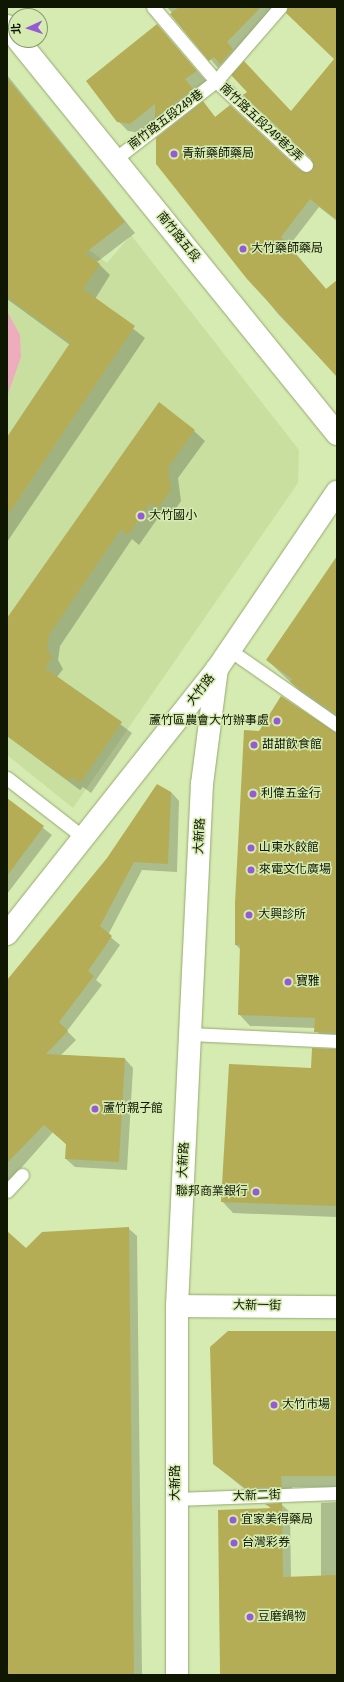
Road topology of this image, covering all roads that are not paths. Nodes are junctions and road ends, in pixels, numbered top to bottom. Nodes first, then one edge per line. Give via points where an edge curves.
1 (153, 7) edge
2 (280, 7) edge
3 (25, 48) edge
4 (216, 81) junction
5 (115, 159) junction
6 (306, 164) dead end
7 (337, 434) edge
8 (337, 492) edge
9 (231, 651) junction
10 (217, 669) junction
11 (337, 725) edge
12 (7, 778) edge
13 (84, 838) junction
14 (7, 934) edge
15 (191, 1034) junction
16 (337, 1041) edge
17 (22, 1175) dead end
18 (7, 1191) edge
19 (177, 1306) junction
20 (337, 1307) edge
21 (337, 1493) edge
22 (176, 1499) junction
23 (177, 1675) edge

1 - 4 lane, 南竹路五段249巷2弄
2 - 4 lane, 南竹路五段249巷
3 - 5 main road, 南竹路五段
4 - 5 lane, 南竹路五段249巷
4 - 6 lane, 南竹路五段249巷2弄
5 - 7 main road, 南竹路五段
8 - 9 main road, 大竹路
9 - 10 main road, 大竹路
9 - 11 lane
10 - 13 main road, 大竹路
10 - 15 main road, 大新路 via 202,784
12 - 13 lane
13 - 14 main road, 大竹路
15 - 16 lane
15 - 19 main road, 大新路
17 - 18 lane
19 - 20 main road, 大新一街
19 - 22 main road, 大新路
21 - 22 lane, 大新二街
22 - 23 main road, 大新路

